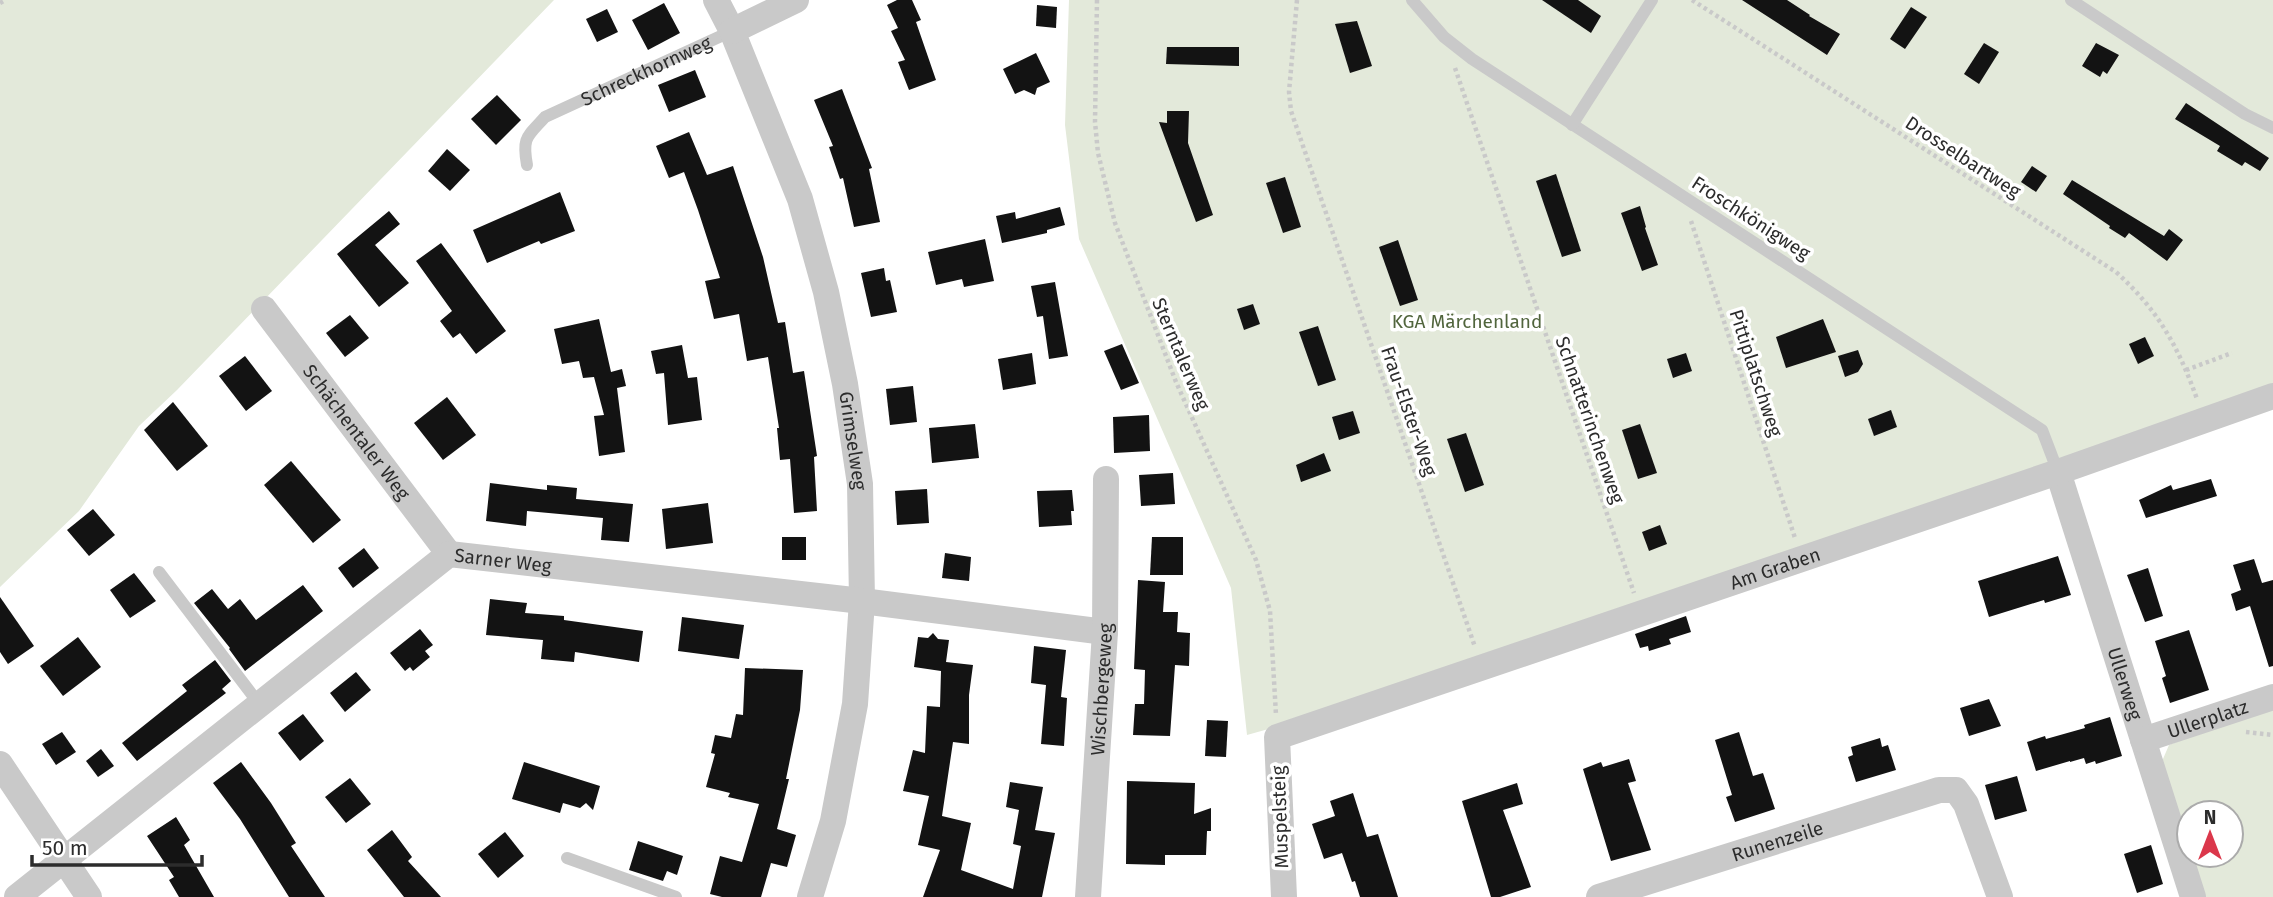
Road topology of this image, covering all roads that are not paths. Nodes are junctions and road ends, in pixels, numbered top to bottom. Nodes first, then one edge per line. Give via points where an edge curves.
1 (716, 0) edge
2 (796, 0) edge
3 (1412, 0) edge
4 (1651, 0) edge
5 (2071, 0) edge
6 (732, 31) junction
7 (1572, 125) junction
8 (2273, 128) edge
9 (527, 164) dead end
10 (264, 309) dead end
11 (2273, 396) edge
12 (2058, 472) junction
13 (1106, 479) dead end
14 (449, 554) junction
15 (159, 572) dead end
16 (862, 601) junction
17 (1105, 632) junction
18 (2273, 697) edge
19 (261, 706) junction
20 (1277, 737) joint
21 (2143, 740) junction
22 (0, 764) edge
23 (566, 858) dead end
24 (64, 860) junction
25 (17, 897) edge
26 (89, 897) edge
27 (676, 897) edge
28 (810, 897) edge
29 (1088, 897) edge
30 (1284, 897) edge
31 (1599, 897) edge
32 (2000, 897) edge
33 (2193, 897) edge

1 - 6 street, Grimselweg
2 - 6 street, Schreckhornweg
3 - 7 lane, Froschkönigweg via 1444,37 1472,59
4 - 7 lane
5 - 8 lane
6 - 9 lane, Schreckhornweg via 545,117 523,146
6 - 16 street, Grimselweg via 800,199 826,292 860,484
7 - 12 lane, Froschkönigweg via 2042,430
10 - 14 street, Schächentaler Weg
11 - 12 street, Am Graben
12 - 20 street, Am Graben
12 - 21 street, Ullerweg
13 - 17 street, Wischbergeweg
14 - 16 street, Sarner Weg
14 - 19 street, Sarner Weg
15 - 19 lane
16 - 17 street, Sarner Weg
16 - 28 street, Grimselweg via 855,704 832,821
17 - 29 street, Wischbergeweg
18 - 21 street, Ullerplatz
19 - 24 street, Sarner Weg
20 - 30 street, Muspelsteig
21 - 33 street, Ullerweg
22 - 24 street
23 - 27 lane
24 - 25 street, Sarner Weg
24 - 26 street
31 - 32 street, Runenzeile via 1939,790 1956,790 1966,804

